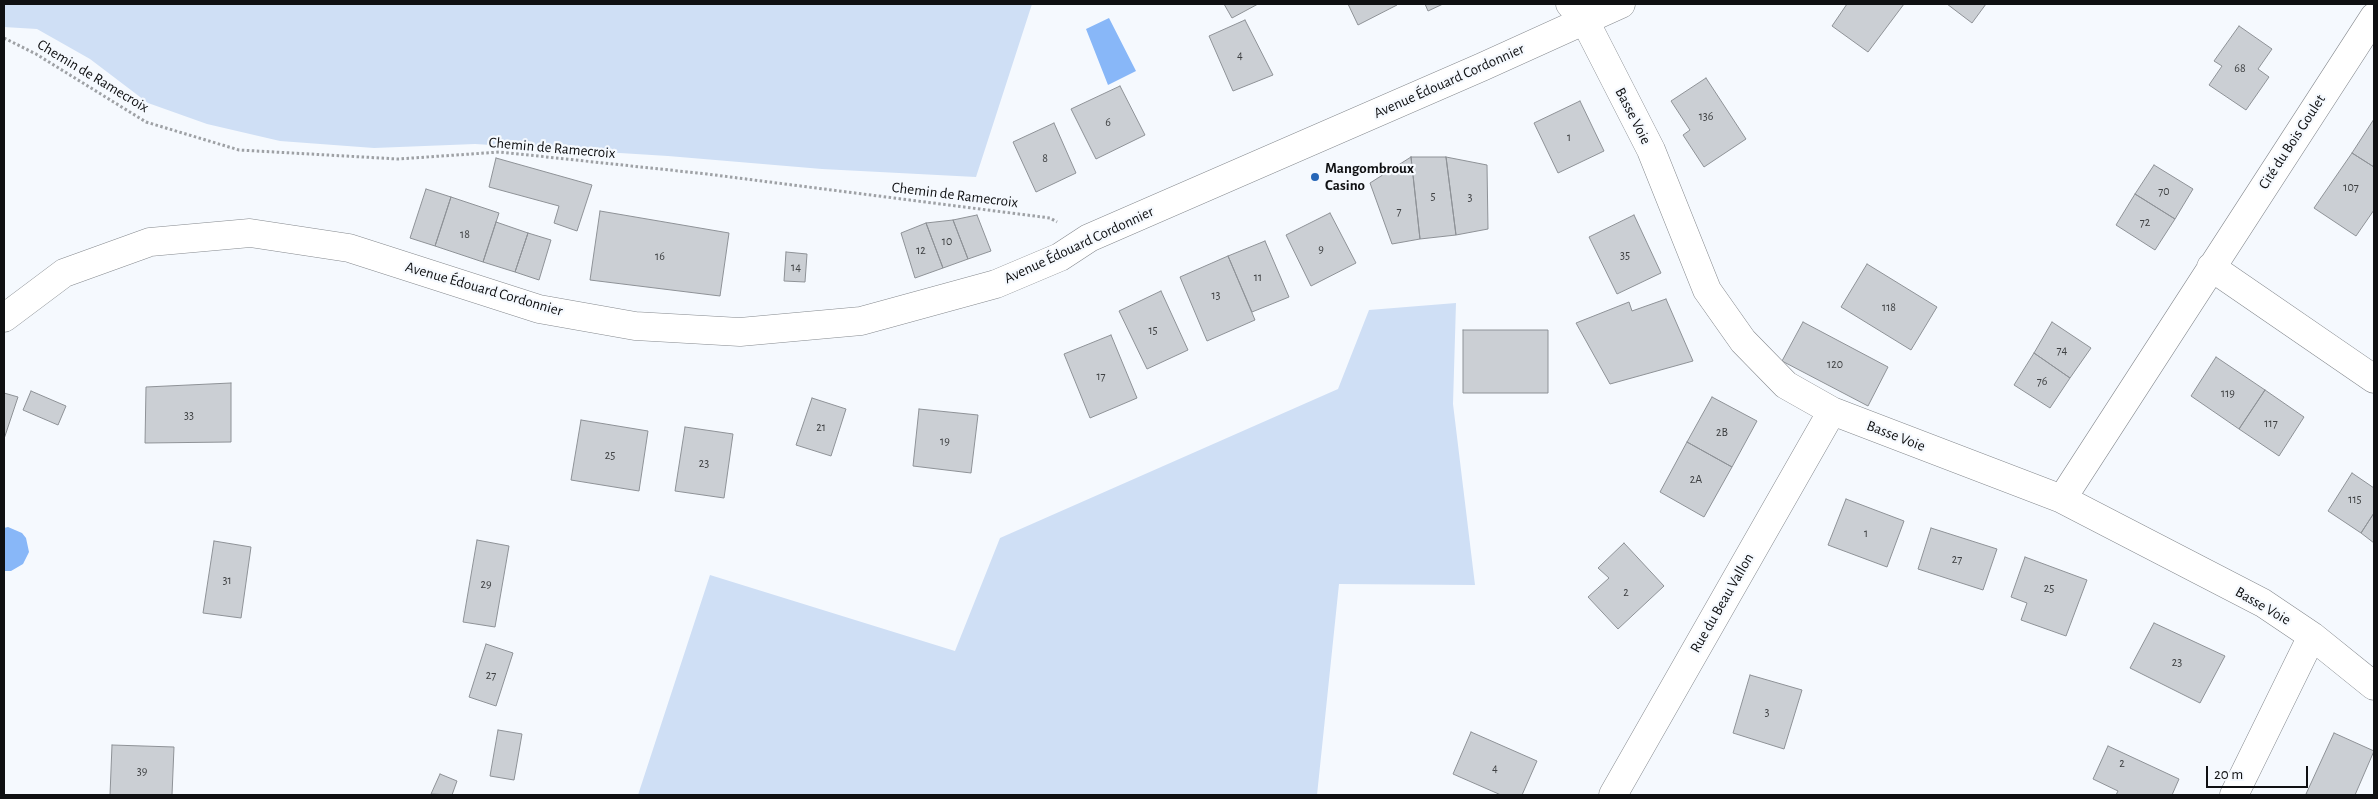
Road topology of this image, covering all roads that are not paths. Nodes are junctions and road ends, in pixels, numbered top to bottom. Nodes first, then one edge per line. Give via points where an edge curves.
1 (1621, 4) edge
2 (1578, 12) edge
3 (2374, 17) edge
4 (2211, 267) junction
5 (4, 318) edge
6 (2374, 379) edge
7 (1832, 411) junction
8 (2062, 500) junction
9 (2312, 636) junction
10 (2374, 686) edge
11 (1613, 795) edge
12 (2234, 795) edge

1 - 2 street, Avenue Édouard Cordonnier
2 - 5 street, Avenue Édouard Cordonnier via 1089,238 1060,257 996,284 861,321 740,332 635,326 539,309 350,248 250,233 150,242 64,273
2 - 7 street, Basse Voie via 1651,150 1707,290 1743,342 1786,385
3 - 4 street, Cité du Bois Goulet
4 - 6 street
4 - 8 street, Cité du Bois Goulet
7 - 8 street, Basse Voie
7 - 11 street, Rue du Beau Vallon
8 - 9 street, Basse Voie via 2263,603
9 - 10 street, Basse Voie
9 - 12 street

